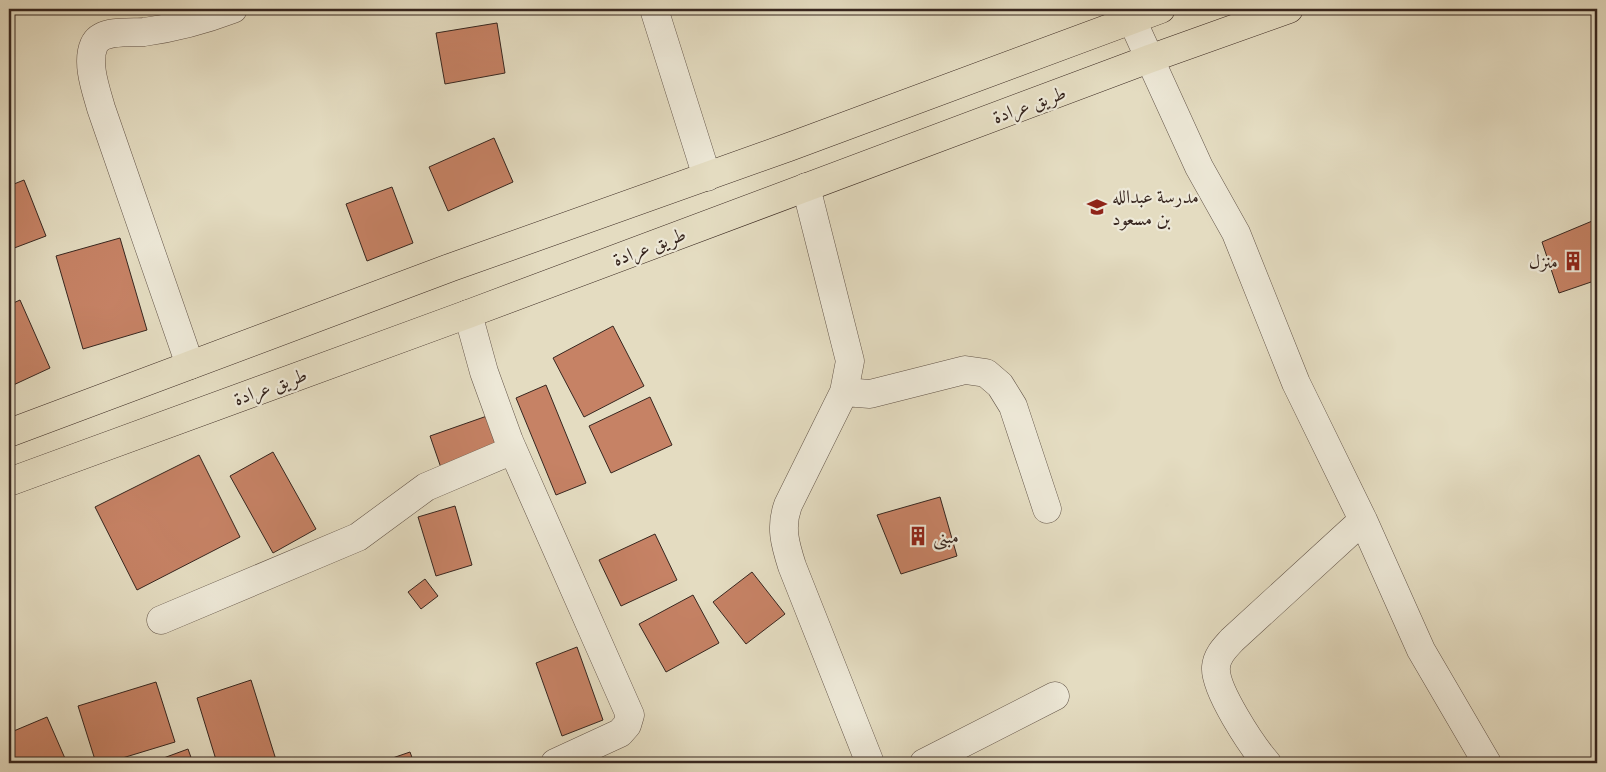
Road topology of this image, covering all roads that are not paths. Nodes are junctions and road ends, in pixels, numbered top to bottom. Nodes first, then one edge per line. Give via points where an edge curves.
1 (232, 9) edge
2 (654, 9) edge
3 (1161, 9) edge
4 (1290, 9) edge
5 (1132, 20) junction
6 (1148, 59) junction
7 (707, 177) junction
8 (806, 187) junction
9 (468, 314) junction
10 (190, 365) junction
11 (844, 392) junction
12 (9, 433) edge
13 (513, 450) junction
14 (9, 482) edge
15 (1047, 509) dead end
16 (1363, 520) junction
17 (161, 620) dead end
18 (1054, 696) dead end
19 (555, 763) edge
20 (870, 763) edge
21 (924, 763) edge
22 (1267, 763) edge
23 (1487, 763) edge

1 - 10 street via 185,24 144,32 114,33 98,39 92,56 101,108
2 - 7 street
3 - 5 main road
4 - 6 main road, طريق عرادة
5 - 6 street
5 - 7 main road
6 - 8 main road, طريق عرادة
6 - 16 street via 1199,167 1236,233 1296,383
7 - 10 main road via 452,267
8 - 9 main road, طريق عرادة
8 - 11 street via 850,361
9 - 13 street via 484,372
9 - 14 main road, طريق عرادة
10 - 12 main road
11 - 15 street via 870,394 965,370 986,373 1000,385 1013,406
11 - 20 street via 788,505 783,532 792,566
13 - 17 street via 434,482 358,537
13 - 19 street via 630,715 620,733
16 - 22 street via 1218,656 1216,668 1225,698
16 - 23 street via 1422,650
18 - 21 street

